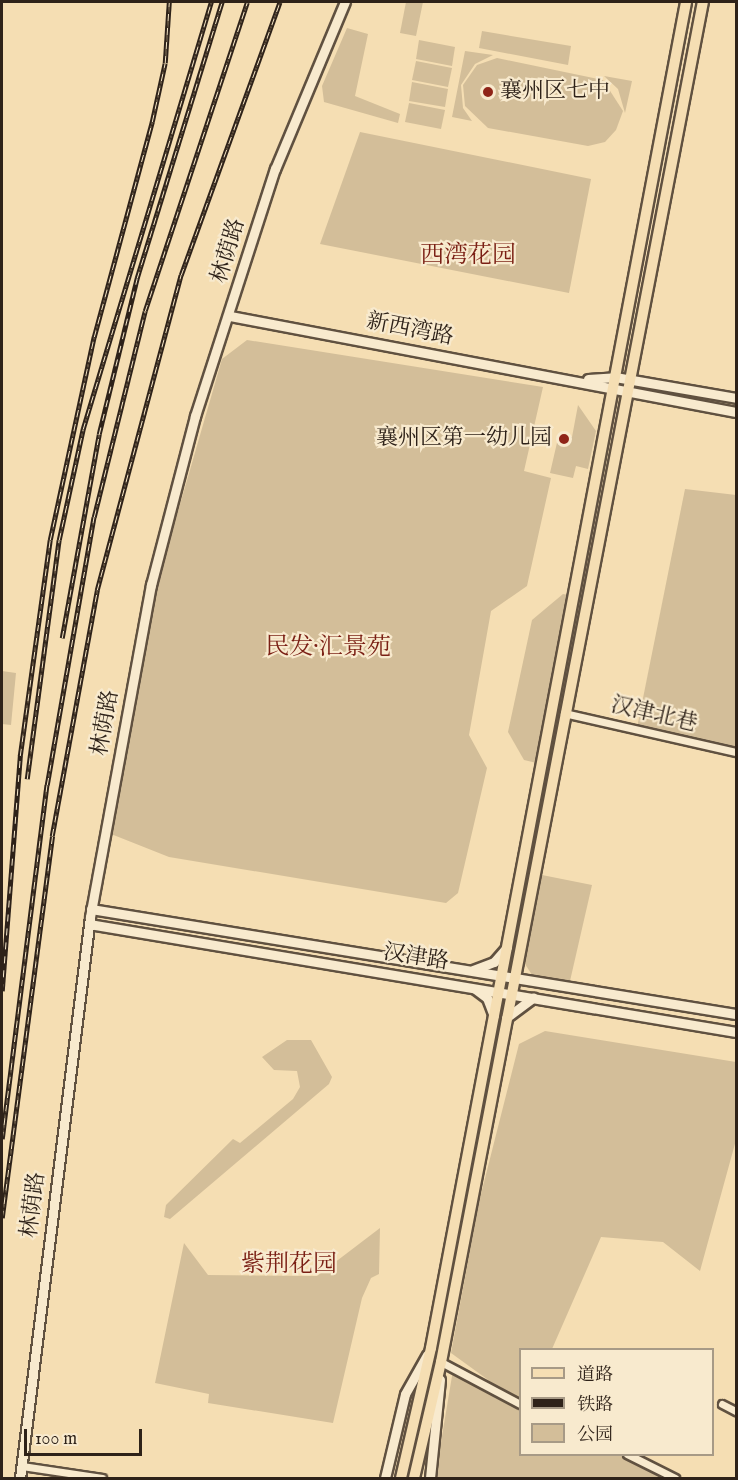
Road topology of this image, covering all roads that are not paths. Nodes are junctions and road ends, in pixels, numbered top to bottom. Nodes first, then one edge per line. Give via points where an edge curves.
1 (345, 2) edge
2 (686, 2) edge
3 (703, 2) edge
4 (230, 316) junction
5 (615, 377) junction
6 (583, 379) junction
7 (629, 380) junction
8 (613, 389) junction
9 (626, 392) junction
10 (736, 398) edge
11 (736, 412) edge
12 (564, 713) junction
13 (736, 752) edge
14 (92, 909) junction
15 (89, 924) junction
16 (507, 947) junction
17 (517, 956) junction
18 (473, 970) junction
19 (507, 976) junction
20 (534, 980) junction
21 (473, 988) junction
22 (504, 993) junction
23 (533, 998) junction
24 (736, 1014) edge
25 (499, 1018) junction
26 (736, 1032) edge
27 (431, 1348) junction
28 (441, 1362) junction
29 (519, 1403) edge
30 (722, 1404) dead end
31 (736, 1411) edge
32 (629, 1456) edge
33 (22, 1466) junction
34 (20, 1479) edge
35 (102, 1479) edge
36 (385, 1479) edge
37 (401, 1479) edge
38 (414, 1479) edge
39 (430, 1479) edge
40 (675, 1479) edge

1 - 4 street, 林荫路 via 275,169
2 - 5 main road
3 - 7 main road
4 - 6 street, 新西湾路
4 - 14 street, 林荫路 via 195,416 151,585
5 - 6 street, 新西湾路
5 - 7 street, 新西湾路
5 - 8 main road
6 - 8 street, 新西湾路
7 - 9 main road
7 - 10 street, 新西湾路
8 - 9 street, 新西湾路
8 - 16 main road
9 - 11 street, 新西湾路
9 - 12 main road
12 - 13 street, 汉津北巷
12 - 17 main road
14 - 15 street, 林荫路
14 - 18 street, 汉津路
15 - 21 street, 汉津路
15 - 33 street, 林荫路
16 - 18 street via 494,962
16 - 19 main road
17 - 19 main road
17 - 20 street
18 - 19 street, 汉津路
19 - 20 street, 汉津路
19 - 22 main road
20 - 24 street, 汉津路
21 - 22 street, 汉津路
21 - 25 street via 487,998
22 - 23 street, 汉津路
22 - 25 main road
23 - 25 street
23 - 26 street, 汉津路
25 - 27 main road
25 - 28 main road
27 - 36 street via 405,1394
27 - 37 main road
28 - 29 street
28 - 38 main road
28 - 39 street
30 - 31 street
32 - 40 street
33 - 34 street, 林荫路
33 - 35 street

